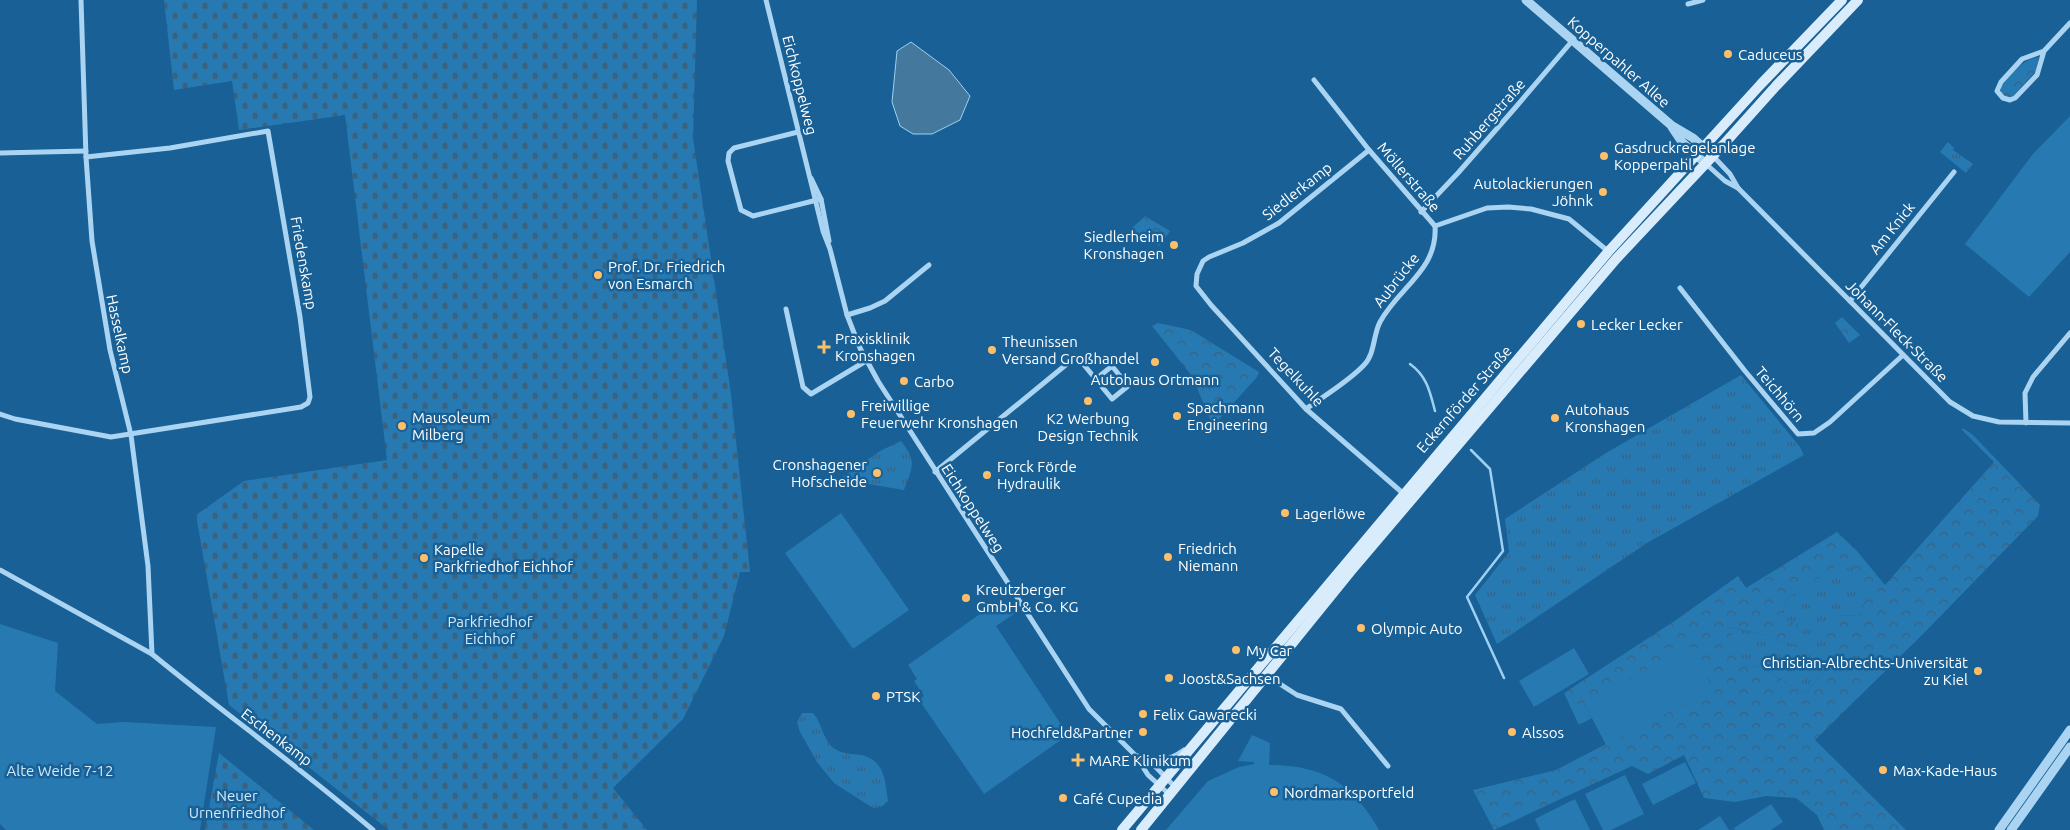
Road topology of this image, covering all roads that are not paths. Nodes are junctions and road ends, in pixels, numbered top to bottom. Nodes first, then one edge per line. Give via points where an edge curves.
1 (81, 0) edge
2 (766, 0) edge
3 (1526, 0) edge
4 (1703, 0) edge
5 (1842, 0) edge
6 (1858, 0) edge
7 (1688, 4) dead end
8 (2070, 23) edge
9 (1573, 39) junction
10 (2044, 51) junction
11 (1314, 80) dead end
12 (1671, 125) junction
13 (798, 132) junction
14 (1704, 147) junction
15 (1369, 150) junction
16 (0, 153) edge
17 (86, 154) junction
18 (1696, 155) junction
19 (1713, 156) junction
20 (1706, 164) junction
21 (1954, 172) dead end
22 (1738, 188) junction
23 (818, 200) junction
24 (1421, 212) junction
25 (1435, 226) junction
26 (1612, 256) junction
27 (1209, 257) joint
28 (929, 265) dead end
29 (1680, 288) dead end
30 (1850, 301) junction
31 (786, 309) dead end
32 (847, 315) junction
33 (2070, 333) edge
34 (1903, 355) junction
35 (866, 361) junction
36 (1096, 379) junction
37 (1306, 409) junction
38 (0, 414) edge
39 (2026, 423) junction
40 (2070, 423) edge
41 (131, 435) junction
42 (934, 472) junction
43 (1407, 497) junction
44 (0, 570) edge
45 (152, 654) junction
46 (1257, 669) junction
47 (1267, 675) junction
48 (2070, 730) edge
49 (1193, 745) junction
50 (2070, 747) edge
51 (1136, 756) junction
52 (1149, 760) junction
53 (1388, 766) dead end
54 (1167, 778) junction
55 (1160, 787) junction
56 (1173, 792) junction
57 (373, 830) edge
58 (1122, 830) edge
59 (1141, 830) edge
60 (1998, 830) edge
61 (2011, 830) edge

1 - 17 street, Hasselkamp
2 - 13 street, Eichkoppelweg
3 - 9 street, Kopperpahler Allee
4 - 7 street
5 - 14 main road, Eckernförder Straße
6 - 19 main road, Eckernförder Straße
8 - 10 street
9 - 12 street, Kopperpahler Allee
9 - 24 street, Ruhbergstraße via 1516,108
10 - 10 street via 2024,58 2001,82 1997,91 2003,98 2015,98 2037,75
11 - 15 street, Möllerstraße
12 - 14 street, Kopperpahler Allee
12 - 18 street, Kopperpahler Allee
13 - 23 street, Eichkoppelweg
13 - 23 street via 734,148 729,153 728,161 741,210 753,216
14 - 18 main road, Eckernförder Straße
14 - 19 street, Kopperpahler Allee
15 - 24 street, Möllerstraße
15 - 27 street, Siedlerkamp via 1279,223
16 - 17 street
17 - 41 street, Hasselkamp via 98,287
17 - 41 street, Friedenskamp via 170,148 268,130 300,316 310,397 308,403 301,407
18 - 20 street, Kopperpahler Allee
18 - 26 main road, Eckernförder Straße
19 - 20 main road, Eckernförder Straße
19 - 22 street, Johann-Fleck-Straße
20 - 22 street, Johann-Fleck-Straße
20 - 26 main road, Eckernförder Straße
21 - 30 street, Am Knick
22 - 30 street, Johann-Fleck-Straße
23 - 32 street, Eichkoppelweg via 826,220
24 - 25 street, Möllerstraße
25 - 26 street, Möllerstraße via 1487,208 1531,210 1569,219
25 - 37 street, Aubrücke via 1436,238 1427,264 1390,306 1378,325 1368,361
26 - 43 main road, Eckernförder Straße
27 - 37 street, Tegelkuhle via 1197,274 1196,286
28 - 32 street via 885,301
29 - 34 street, Teichhörn via 1798,434 1814,433 1830,422
30 - 34 street, Johann-Fleck-Straße
31 - 35 street via 804,388 811,394
32 - 35 street, Eichkoppelweg
33 - 39 street via 2033,377 2025,393
34 - 39 street, Johann-Fleck-Straße via 1950,402 1973,416 1999,422
35 - 42 street, Eichkoppelweg
36 - 36 street via 1112,399 1128,386 1112,366
36 - 42 street via 1080,360 1073,359
37 - 43 street, Tegelkuhle
38 - 41 street via 111,437
39 - 40 street, Johann-Fleck-Straße
41 - 45 street, Hasselkamp via 148,566
42 - 51 street, Eichkoppelweg via 1089,709
43 - 46 main road, Eckernförder Straße
43 - 47 main road, Eckernförder Straße
44 - 45 street
45 - 57 street, Eschenkamp
46 - 47 street
46 - 49 main road, Eckernförder Straße
47 - 53 street via 1302,697 1341,709
47 - 56 main road, Eckernförder Straße
48 - 60 street
49 - 52 street, Eichkoppelweg via 1170,760
49 - 54 main road, Eckernförder Straße
50 - 61 street
51 - 52 street, Eichkoppelweg
51 - 55 street, Eichkoppelweg
52 - 54 street, Eichkoppelweg
54 - 55 main road, Eckernförder Straße
54 - 56 street, Eichkoppelweg
55 - 56 street, Eichkoppelweg
55 - 58 main road, Eckernförder Straße
56 - 59 main road, Eckernförder Straße

